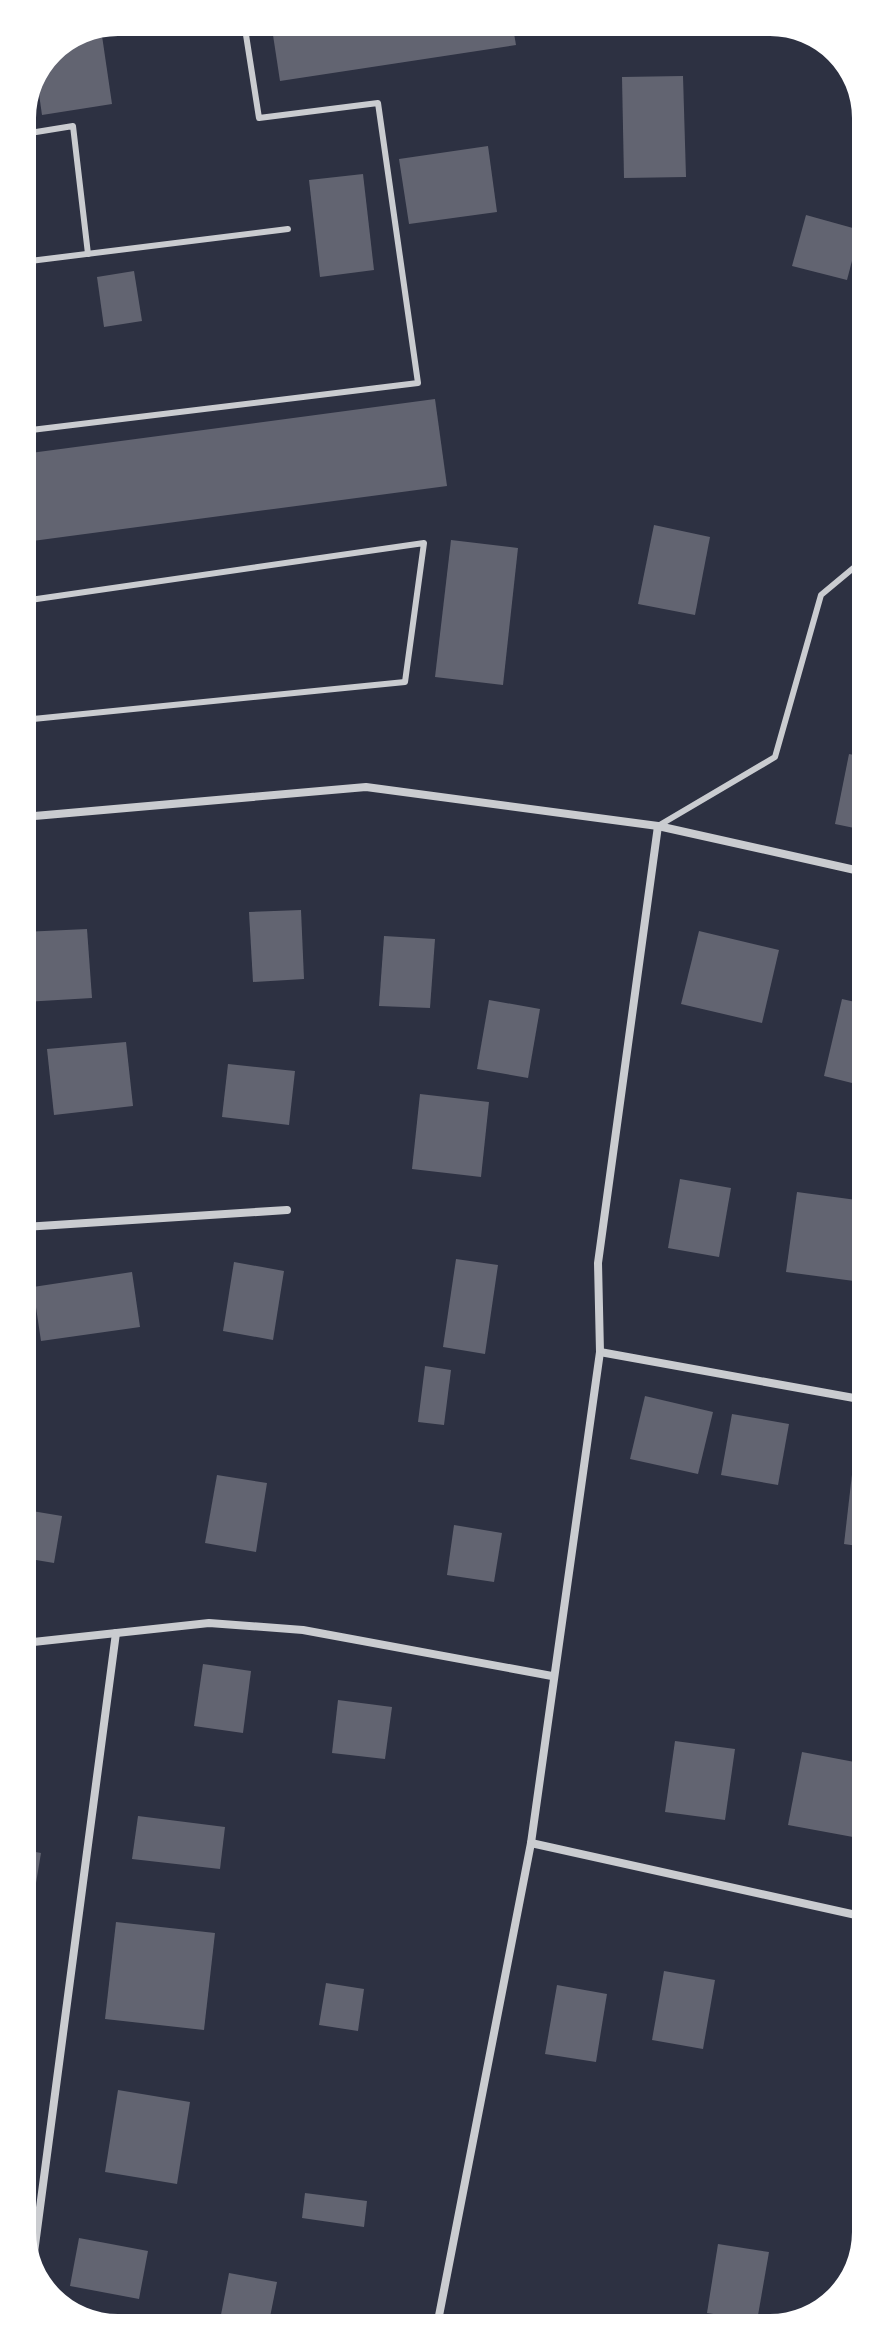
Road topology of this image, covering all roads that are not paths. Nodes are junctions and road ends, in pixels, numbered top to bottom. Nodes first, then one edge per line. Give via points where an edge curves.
1 (246, 36) edge
2 (36, 132) edge
3 (288, 229) dead end
4 (88, 254) junction
5 (36, 260) edge
6 (36, 429) edge
7 (852, 569) edge
8 (36, 599) edge
9 (36, 718) edge
10 (36, 816) edge
11 (658, 826) junction
12 (852, 869) edge
13 (287, 1210) dead end
14 (36, 1226) edge
15 (600, 1352) junction
16 (852, 1398) edge
17 (116, 1633) junction
18 (36, 1642) edge
19 (552, 1676) junction
20 (531, 1843) junction
21 (852, 1914) edge
22 (36, 2235) edge
23 (439, 2314) edge

1 - 6 lane via 259,118 378,103 418,383
2 - 4 lane via 73,126
3 - 4 lane
4 - 5 lane
7 - 11 lane via 821,595 775,757
8 - 9 lane via 424,543 405,682
10 - 11 street via 366,787
11 - 12 street
11 - 15 street via 598,1263
13 - 14 street
15 - 16 street
15 - 19 street
17 - 18 street
17 - 19 street via 209,1623 303,1630
17 - 22 street
19 - 20 street
20 - 21 street
20 - 23 street

